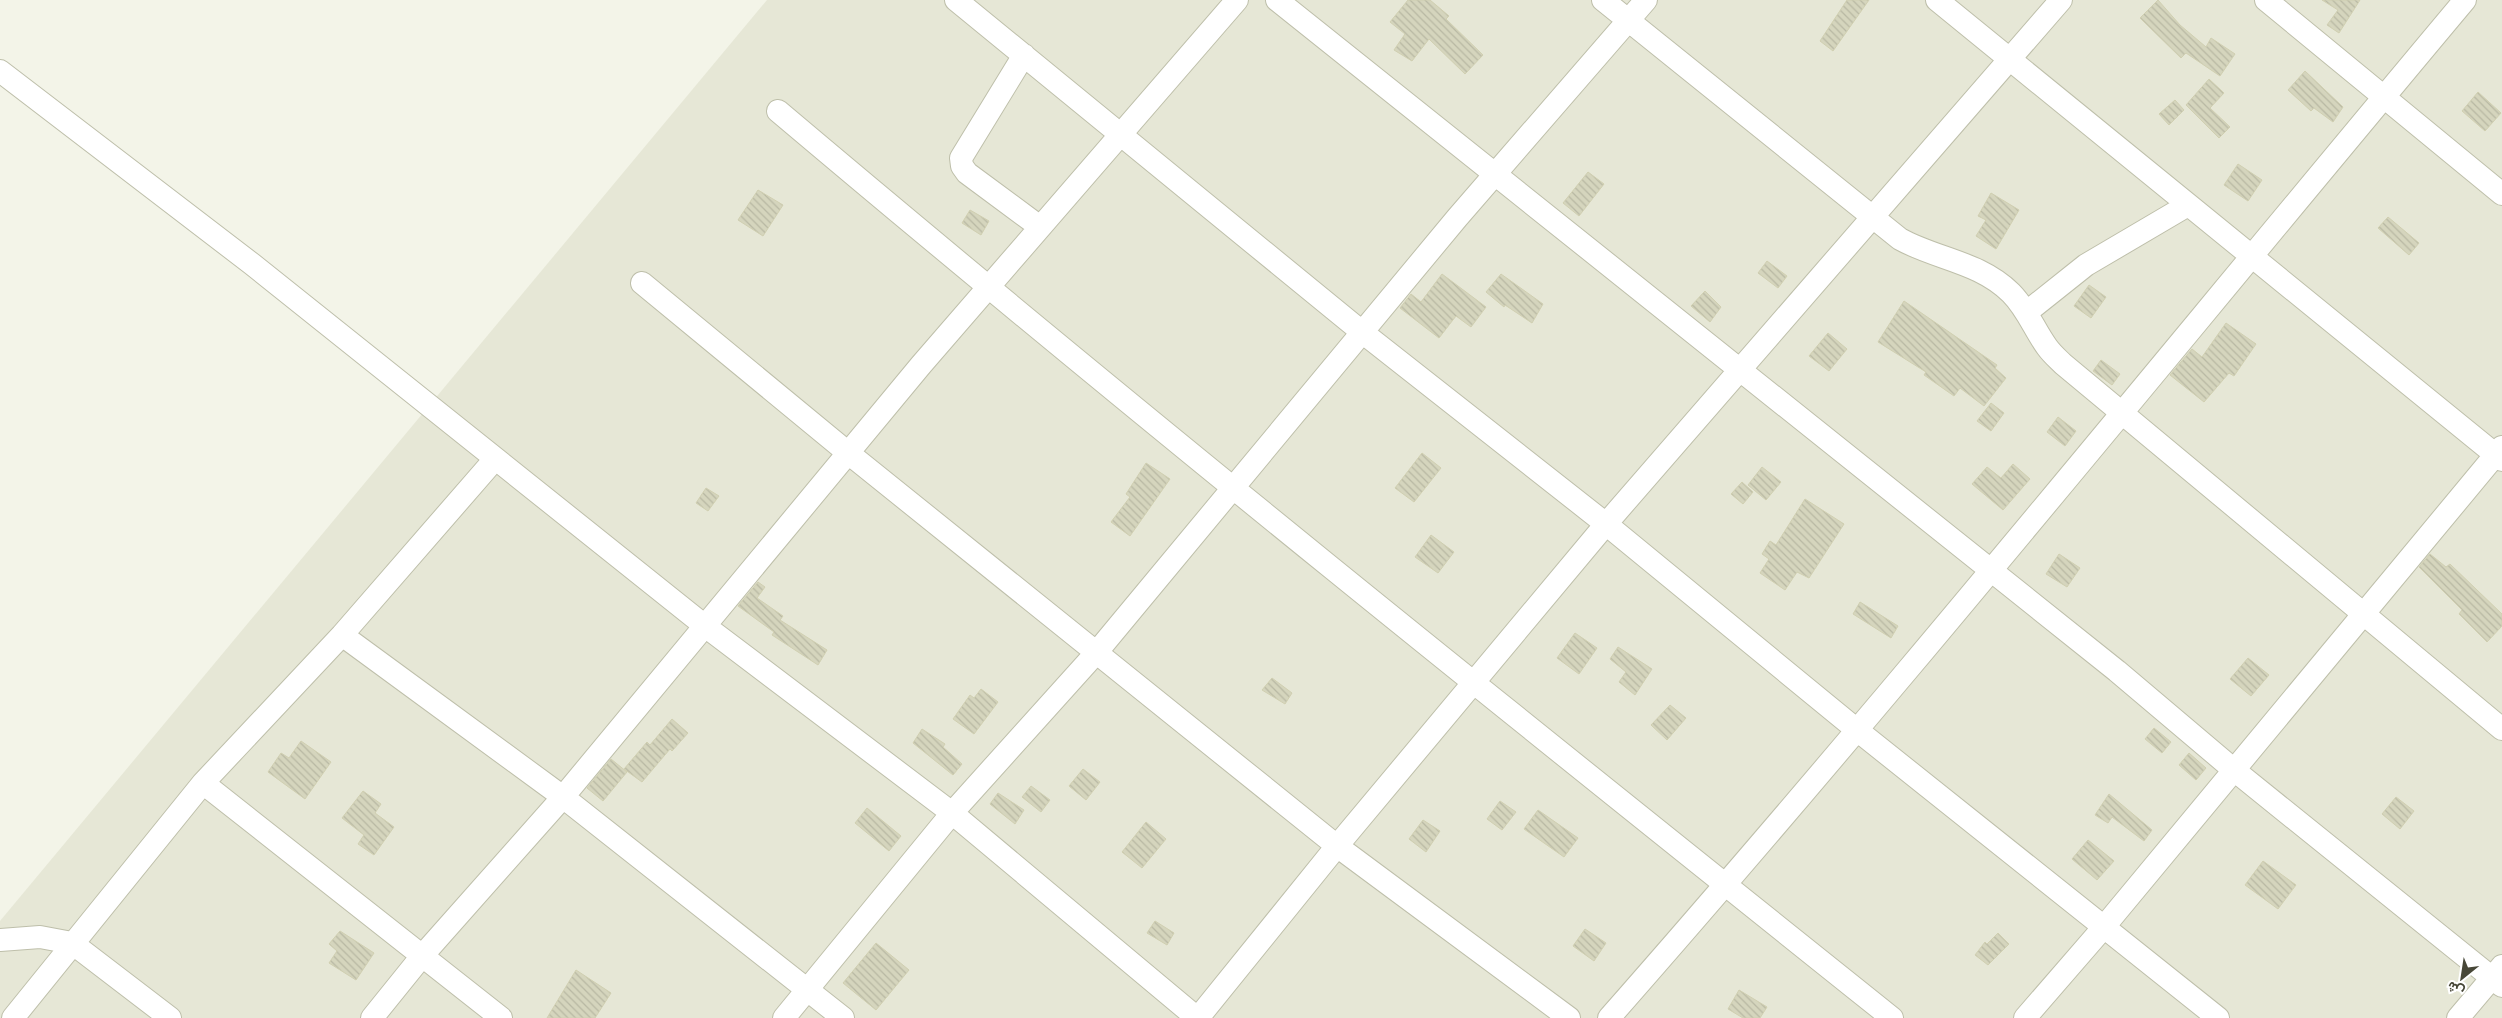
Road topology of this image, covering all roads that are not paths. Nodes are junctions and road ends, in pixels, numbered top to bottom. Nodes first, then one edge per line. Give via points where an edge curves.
1 (956, 0) edge
2 (1237, 0) edge
3 (1277, 0) edge
4 (1603, 0) edge
5 (1646, 0) edge
6 (1937, 0) edge
7 (2061, 0) edge
8 (2266, 0) edge
9 (2465, 0) edge
10 (1628, 20) junction
11 (1024, 56) junction
12 (2010, 61) junction
13 (0, 71) edge
14 (2384, 97) junction
15 (778, 111) dead end
16 (1119, 134) junction
17 (1496, 175) junction
18 (2502, 194) edge
19 (2188, 205) junction
20 (1872, 218) junction
21 (1040, 227) junction
22 (2251, 256) junction
23 (642, 283) dead end
24 (988, 288) junction
25 (2027, 312) junction
26 (1362, 332) junction
27 (1740, 369) junction
28 (2122, 415) junction
29 (847, 452) junction
30 (2500, 454) edge
31 (495, 459) junction
32 (1232, 488) junction
33 (1606, 524) junction
34 (1992, 571) junction
35 (2364, 614) junction
36 (705, 626) junction
37 (342, 635) junction
38 (1096, 653) junction
39 (1474, 684) junction
40 (2502, 729) edge
41 (1857, 730) junction
42 (2234, 770) junction
43 (203, 783) junction
44 (563, 797) junction
45 (952, 813) junction
46 (1337, 846) junction
47 (1726, 885) junction
48 (2103, 928) junction
49 (0, 940) edge
50 (72, 943) junction
51 (422, 956) junction
52 (2499, 977) edge
53 (809, 990) junction
54 (13, 1018) edge
55 (170, 1018) edge
56 (372, 1018) edge
57 (501, 1018) edge
58 (784, 1018) edge
59 (844, 1018) edge
60 (1198, 1018) edge
61 (1569, 1018) edge
62 (1609, 1018) edge
63 (1892, 1018) edge
64 (2025, 1018) edge
65 (2218, 1018) edge
66 (2458, 1018) edge

1 - 11 street
2 - 16 street
3 - 17 street
4 - 10 street
5 - 10 street
6 - 12 street
7 - 12 street
8 - 14 street
9 - 14 street
10 - 17 street
10 - 20 street
11 - 16 street
11 - 21 street via 961,158 968,173
12 - 19 street
12 - 20 street
13 - 31 street via 252,264
14 - 18 street
14 - 22 street
15 - 24 street
16 - 21 street
16 - 26 street
17 - 26 street
17 - 27 street
19 - 22 street
19 - 25 street via 2086,265
20 - 25 street via 1915,248 1970,266 1991,278 2010,292
20 - 27 street
21 - 24 street
22 - 28 street
22 - 30 street
23 - 29 street
24 - 29 street
24 - 32 street
25 - 28 street via 2048,348
26 - 32 street
26 - 33 street
27 - 33 street
27 - 34 street
28 - 34 street
28 - 35 street
29 - 36 street
29 - 38 street
30 - 35 street
31 - 36 street
31 - 37 street
32 - 38 street
32 - 39 street
33 - 39 street
33 - 41 street
34 - 41 street
34 - 42 street
35 - 40 street
35 - 42 street
36 - 44 street
36 - 45 street
37 - 43 street
37 - 44 street
38 - 45 street
38 - 46 street
39 - 46 street
39 - 47 street
41 - 47 street
41 - 48 street
42 - 48 street
42 - 52 street
43 - 50 street
43 - 51 street
44 - 51 street
44 - 53 street
45 - 53 street
45 - 60 street
46 - 60 street
46 - 61 street
47 - 62 street
47 - 63 street
48 - 64 street
48 - 65 street
49 - 50 street via 40,937
50 - 54 street
50 - 55 street
51 - 56 street
51 - 57 street
52 - 66 street
53 - 58 street
53 - 59 street

